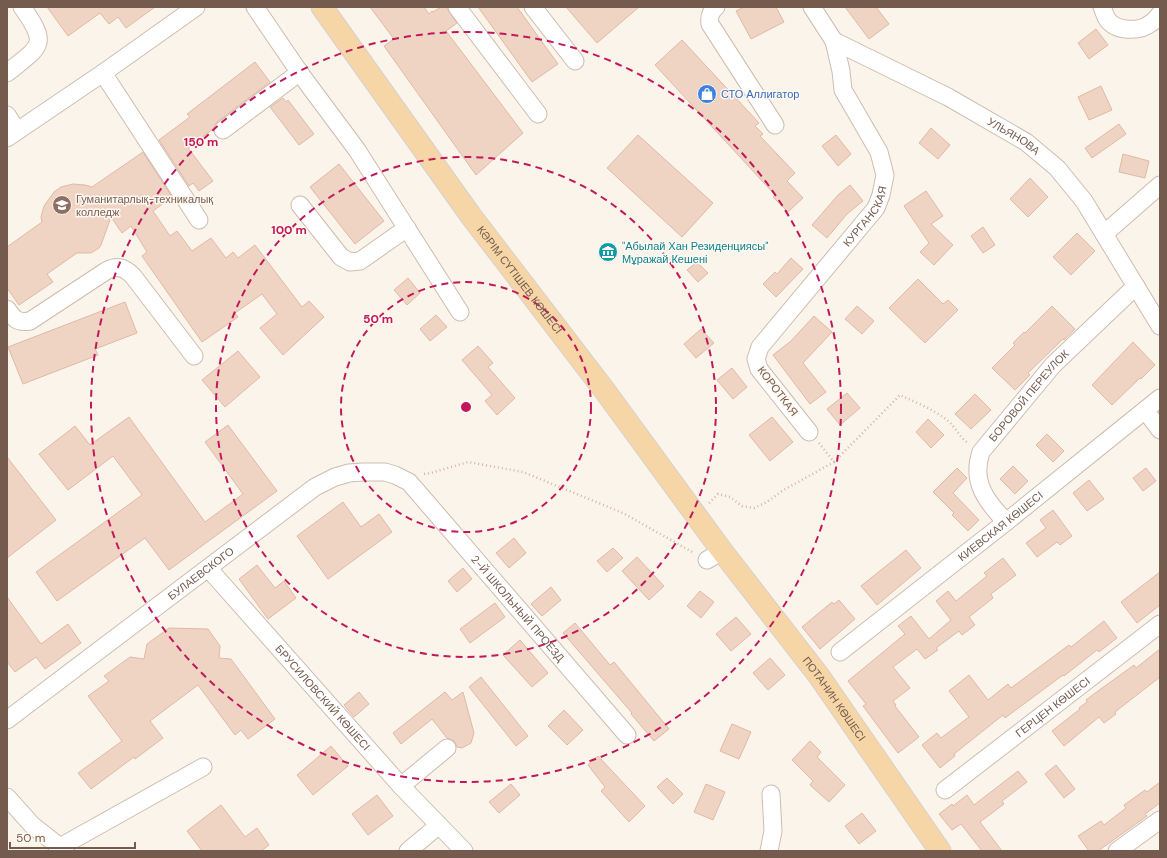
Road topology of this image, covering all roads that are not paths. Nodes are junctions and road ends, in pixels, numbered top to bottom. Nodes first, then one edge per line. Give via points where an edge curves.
1 (22, 7) edge
2 (196, 7) edge
3 (255, 7) edge
4 (322, 7) edge
5 (457, 7) edge
6 (533, 7) edge
7 (716, 7) edge
8 (812, 7) edge
9 (1102, 7) edge
10 (1160, 14) edge
11 (834, 41) junction
12 (575, 61) dead end
13 (300, 72) junction
14 (7, 73) edge
15 (103, 73) junction
16 (538, 114) dead end
17 (7, 115) edge
18 (775, 125) dead end
19 (223, 130) dead end
20 (12, 134) edge
21 (1160, 185) edge
22 (300, 205) dead end
23 (199, 220) dead end
24 (407, 228) junction
25 (1104, 234) junction
26 (1136, 286) junction
27 (7, 308) edge
28 (460, 312) dead end
29 (1160, 326) edge
30 (760, 347) joint
31 (194, 356) dead end
32 (1160, 398) edge
33 (1145, 410) junction
34 (1160, 430) edge
35 (810, 432) road end
36 (402, 478) joint
37 (1006, 522) junction
38 (715, 555) joint
39 (208, 568) junction
40 (1160, 624) edge
41 (840, 652) dead end
42 (7, 720) edge
43 (627, 735) dead end
44 (447, 748) dead end
45 (203, 767) dead end
46 (401, 786) junction
47 (945, 790) dead end
48 (771, 794) dead end
49 (7, 797) edge
50 (1160, 820) edge
51 (438, 825) junction
52 (63, 849) edge
53 (408, 851) edge
54 (464, 851) edge
55 (769, 851) edge
56 (940, 851) edge
57 (1117, 851) edge

1 - 14 street via 36,28 38,44
2 - 15 street
3 - 13 street
4 - 38 main road, КӘРІМ СҮТІШЕВ КӨШЕСІ via 471,216 694,514
5 - 16 street
6 - 12 street
7 - 18 street via 709,18 710,24
8 - 11 street
9 - 10 street via 1112,24 1128,29 1144,28
11 - 25 street, УЛЬЯНОВА via 948,97 1026,142 1057,168 1084,201
11 - 30 street, КУРГАНСКАЯ via 843,90 879,152 885,175 881,195 876,208
13 - 19 street
13 - 24 street via 357,150
15 - 20 street
15 - 23 street
17 - 20 street
21 - 25 street
22 - 24 street via 341,257 350,262 360,261
24 - 28 street
25 - 26 street, УЛЬЯНОВА
26 - 29 street, УЛЬЯНОВА
26 - 37 street, БОРОВОЙ ПЕРЕУЛОК via 1053,365 981,452 977,471 983,494
27 - 31 street via 15,319 22,322 30,321 106,271 120,267 133,276
30 - 35 street, КОРОТКАЯ via 756,359 759,369
32 - 33 street, КИЕВСКАЯ КӨШЕСІ
33 - 34 street
33 - 37 street, КИЕВСКАЯ КӨШЕСІ
36 - 39 street, БУЛАЕВСКОГО via 375,472 349,473 335,477 315,487
36 - 43 street, 2-Й ШКОЛЬНЫЙ ПРОЕЗД
37 - 41 street, КИЕВСКАЯ КӨШЕСІ
38 - 56 main road, ПОТАНИН КӨШЕСІ via 819,676
39 - 42 street, БУЛАЕВСКОГО
39 - 46 street, БРУСИЛОВСКИЙ КӨШЕСІ
40 - 47 street, ГЕРЦЕН КӨШЕСІ
44 - 46 street
45 - 52 street
46 - 51 street, БРУСИЛОВСКИЙ КӨШЕСІ
48 - 55 street via 773,831
49 - 52 street via 32,825
50 - 57 street
51 - 53 street
51 - 54 street, БРУСИЛОВСКИЙ КӨШЕСІ

